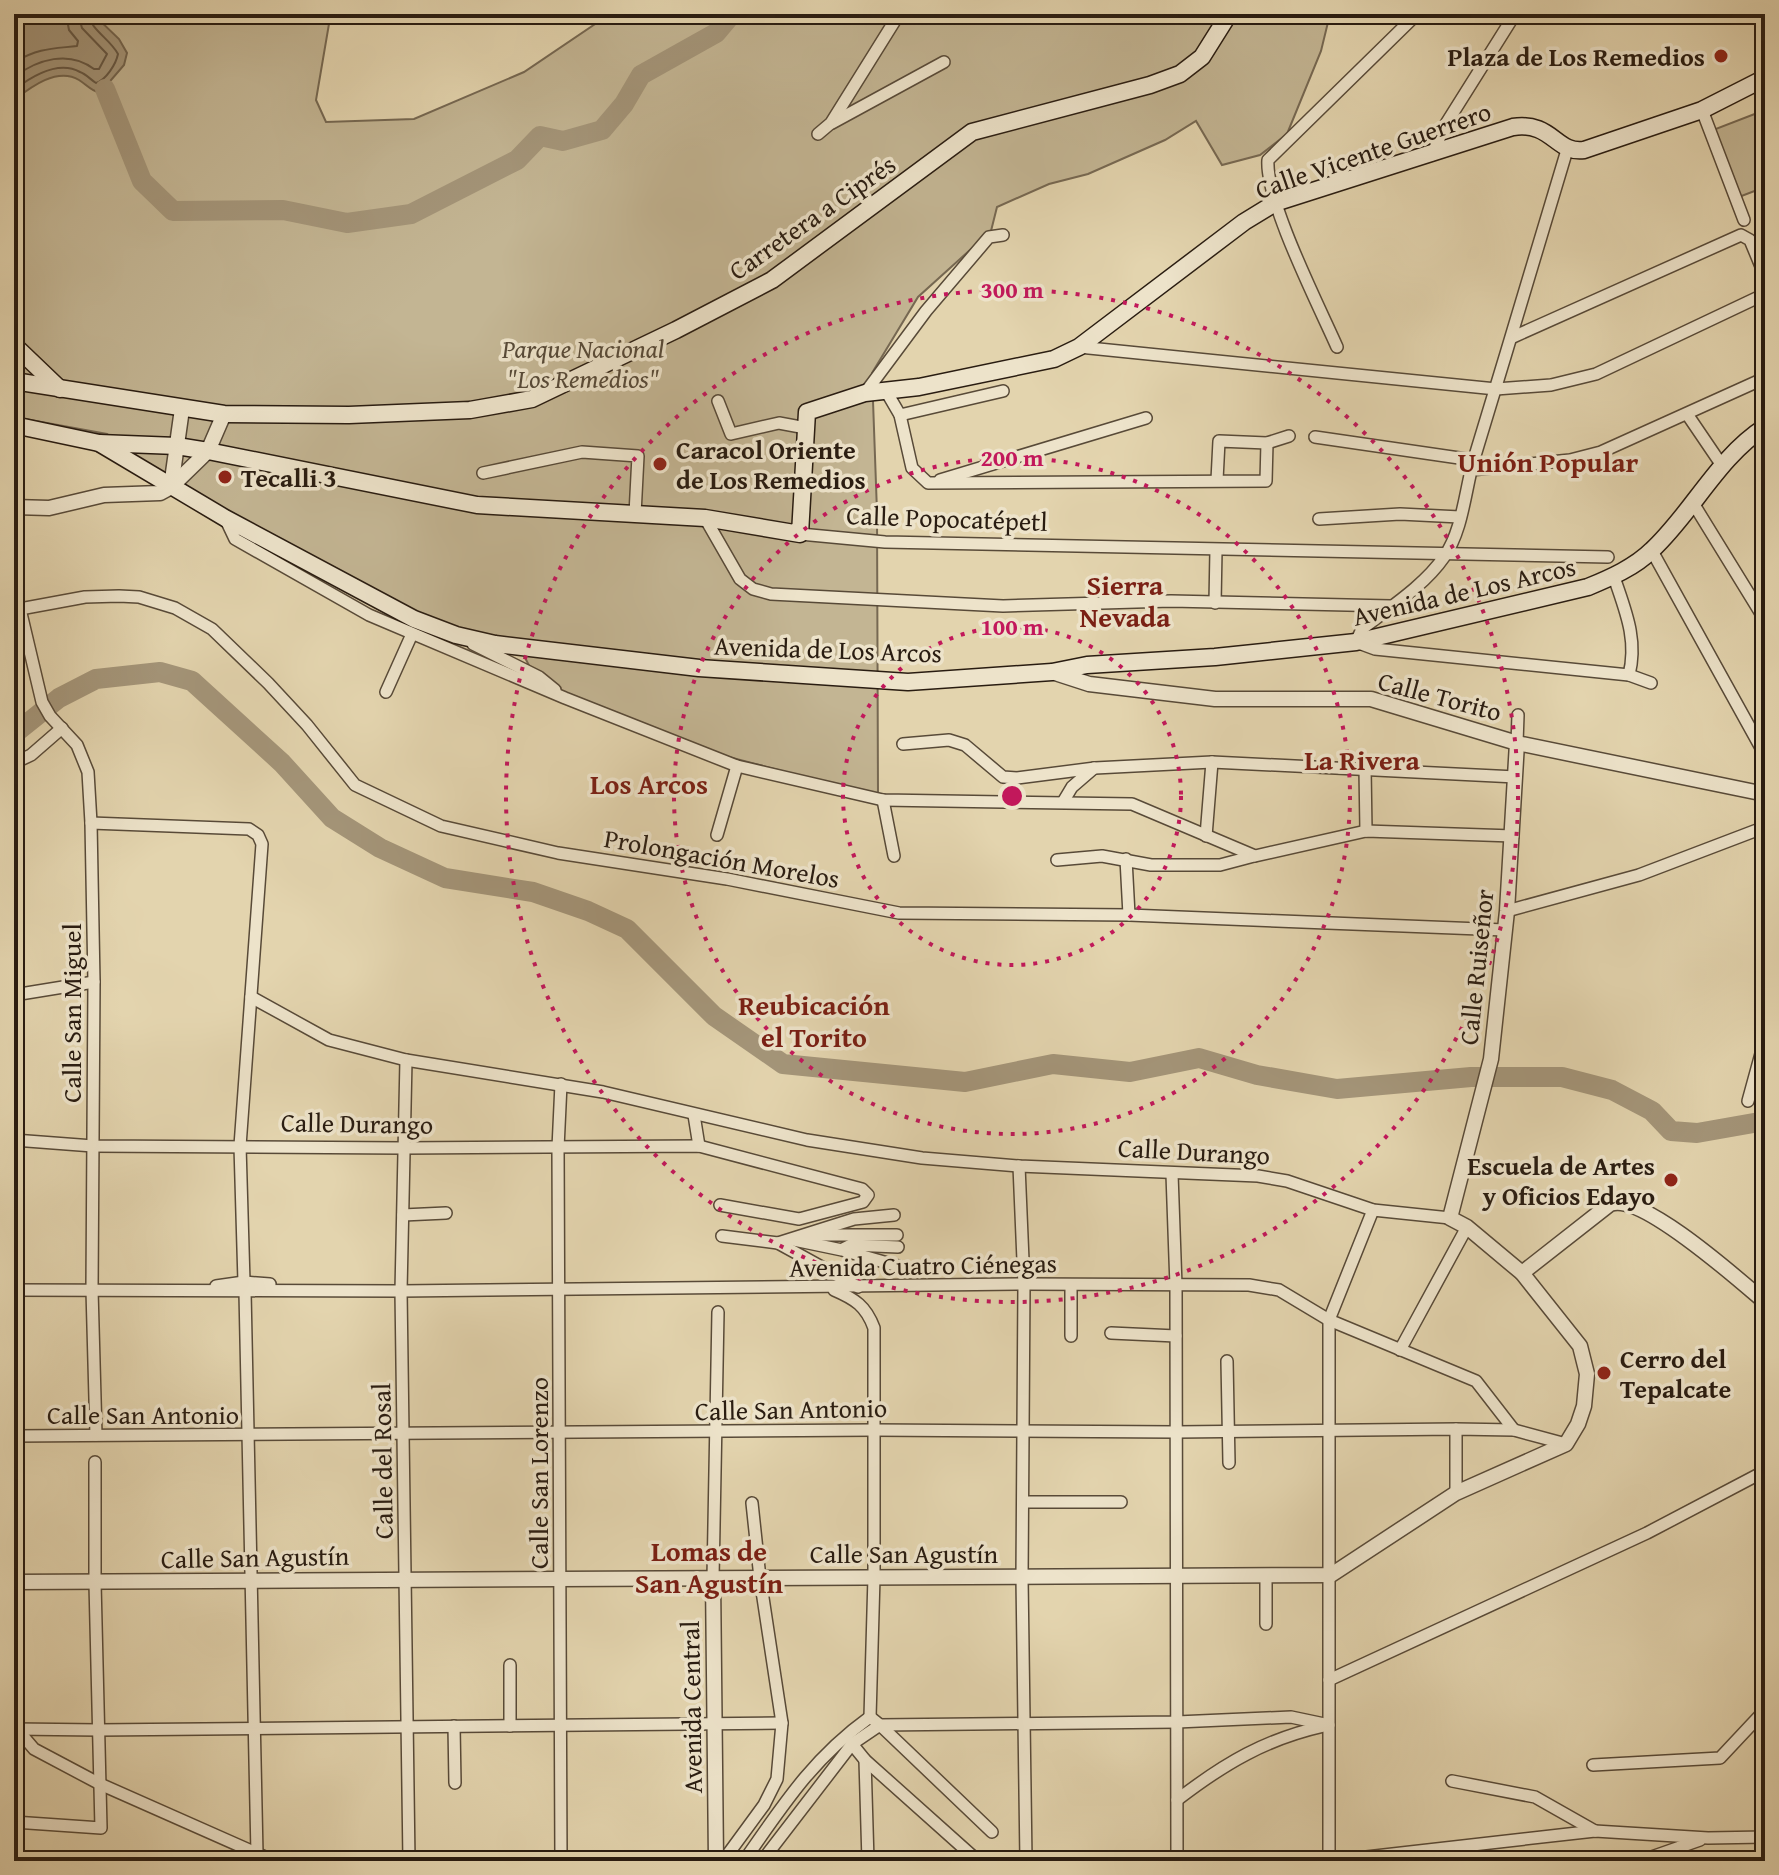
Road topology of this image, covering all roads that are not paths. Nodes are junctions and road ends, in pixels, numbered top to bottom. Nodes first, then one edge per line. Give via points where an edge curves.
1 (899, 14) edge
2 (1229, 14) edge
3 (1417, 14) edge
4 (1515, 14) edge
5 (944, 62) dead end
6 (1765, 78) edge
7 (1702, 110) junction
8 (831, 123) junction
9 (818, 134) dead end
10 (1567, 150) junction
11 (1432, 155) junction
12 (1275, 203) junction
13 (1744, 220) dead end
14 (1003, 235) dead end
15 (1765, 276) edge
16 (1765, 294) edge
17 (1513, 337) junction
18 (14, 345) edge
19 (1079, 347) junction
20 (1337, 347) dead end
21 (1765, 378) edge
22 (16, 380) edge
23 (60, 389) junction
24 (1496, 389) junction
25 (886, 391) junction
26 (1003, 391) dead end
27 (865, 393) junction
28 (718, 401) dead end
29 (182, 409) junction
30 (224, 414) junction
31 (1687, 414) junction
32 (900, 415) junction
33 (1146, 418) dead end
34 (807, 420) junction
35 (14, 425) edge
36 (1765, 427) edge
37 (1289, 436) dead end
38 (1315, 437) dead end
39 (99, 443) junction
40 (1267, 443) junction
41 (177, 446) junction
42 (208, 451) junction
43 (1472, 465) junction
44 (1723, 467) junction
45 (483, 473) dead end
46 (1217, 480) junction
47 (928, 483) junction
48 (171, 487) junction
49 (1693, 503) junction
50 (14, 507) edge
51 (635, 514) junction
52 (1460, 517) junction
53 (225, 518) junction
54 (705, 518) junction
55 (1319, 519) dead end
56 (800, 534) junction
57 (1216, 550) junction
58 (1652, 551) junction
59 (1447, 554) junction
60 (1608, 557) dead end
61 (1614, 577) junction
62 (1215, 603) junction
63 (1391, 606) junction
64 (17, 608) edge
65 (1765, 620) edge
66 (412, 634) junction
67 (456, 635) junction
68 (1356, 642) junction
69 (1052, 672) junction
70 (1629, 675) junction
71 (1651, 683) dead end
72 (386, 692) dead end
73 (565, 698) junction
74 (1518, 715) dead end
75 (62, 728) junction
76 (1517, 743) junction
77 (903, 744) dead end
78 (1765, 755) edge
79 (1212, 762) junction
80 (14, 763) edge
81 (737, 766) junction
82 (1095, 768) junction
83 (1365, 768) junction
84 (1516, 777) junction
85 (1765, 794) edge
86 (883, 800) junction
87 (1063, 802) junction
88 (91, 823) junction
89 (1765, 827) edge
90 (1366, 831) junction
91 (717, 835) dead end
92 (1206, 836) junction
93 (1513, 836) junction
94 (894, 856) dead end
95 (1255, 856) junction
96 (1126, 859) junction
97 (1057, 860) dead end
98 (1507, 911) junction
99 (1129, 915) junction
100 (1505, 930) junction
101 (94, 982) junction
102 (14, 994) edge
103 (251, 997) junction
104 (1765, 1039) edge
105 (406, 1060) junction
106 (561, 1084) junction
107 (1748, 1101) dead end
108 (694, 1115) junction
109 (14, 1140) edge
110 (93, 1146) junction
111 (240, 1146) junction
112 (699, 1146) junction
113 (403, 1148) junction
114 (558, 1148) junction
115 (1019, 1166) junction
116 (1172, 1174) junction
117 (720, 1205) dead end
118 (1373, 1210) junction
119 (446, 1213) dead end
120 (403, 1215) junction
121 (894, 1215) dead end
122 (1450, 1218) junction
123 (1467, 1227) junction
124 (804, 1235) junction
125 (722, 1236) dead end
126 (784, 1241) junction
127 (842, 1250) junction
128 (898, 1266) dead end
129 (1522, 1273) junction
130 (1024, 1284) junction
131 (1071, 1285) junction
132 (1176, 1286) junction
133 (244, 1287) junction
134 (830, 1288) junction
135 (858, 1288) junction
136 (14, 1290) edge
137 (92, 1290) junction
138 (559, 1290) junction
139 (401, 1291) junction
140 (1765, 1302) edge
141 (718, 1312) dead end
142 (1329, 1320) junction
143 (1111, 1333) dead end
144 (1071, 1336) dead end
145 (1176, 1336) junction
146 (1400, 1350) junction
147 (1227, 1361) dead end
148 (1456, 1429) junction
149 (874, 1430) junction
150 (1023, 1430) junction
151 (1228, 1430) junction
152 (1330, 1430) junction
153 (1514, 1430) junction
154 (560, 1432) junction
155 (715, 1432) junction
156 (1176, 1432) junction
157 (404, 1434) junction
158 (96, 1435) junction
159 (14, 1436) edge
160 (247, 1436) junction
161 (1566, 1444) junction
162 (95, 1462) dead end
163 (1229, 1463) dead end
164 (1765, 1471) edge
165 (1456, 1493) junction
166 (1023, 1502) junction
167 (1121, 1502) dead end
168 (752, 1503) dead end
169 (1177, 1575) junction
170 (1266, 1575) junction
171 (1331, 1575) junction
172 (874, 1577) junction
173 (560, 1578) junction
174 (713, 1578) junction
175 (760, 1578) junction
176 (1022, 1578) junction
177 (250, 1580) junction
178 (406, 1580) junction
179 (14, 1582) edge
180 (95, 1583) junction
181 (1266, 1624) dead end
182 (510, 1665) dead end
183 (1329, 1680) junction
184 (1765, 1710) edge
185 (875, 1721) junction
186 (1177, 1722) junction
187 (716, 1723) junction
188 (782, 1723) junction
189 (1024, 1724) junction
190 (406, 1725) junction
191 (1329, 1725) junction
192 (454, 1726) junction
193 (510, 1726) junction
194 (561, 1726) junction
195 (254, 1727) junction
196 (16, 1729) edge
197 (99, 1730) junction
198 (852, 1744) junction
199 (865, 1760) junction
200 (1593, 1765) dead end
201 (1452, 1781) dead end
202 (455, 1783) dead end
203 (100, 1784) junction
204 (1177, 1800) junction
205 (14, 1822) edge
206 (1595, 1831) junction
207 (992, 1832) dead end
208 (1765, 1837) edge
209 (1708, 1838) junction
210 (257, 1854) junction
211 (274, 1861) edge
212 (409, 1861) edge
213 (561, 1861) edge
214 (716, 1861) edge
215 (723, 1861) edge
216 (744, 1861) edge
217 (762, 1861) edge
218 (868, 1861) edge
219 (978, 1861) edge
220 (1026, 1861) edge
221 (1177, 1861) edge
222 (1330, 1861) edge
223 (1640, 1861) edge

1 - 8 street
2 - 30 main road, Carretera a Ciprés via 1202,57 1180,74 972,132 772,280 532,399 470,410
3 - 12 street via 1273,153 1267,170
4 - 11 street
5 - 8 street
6 - 7 main road
7 - 10 main road via 1584,150
7 - 13 street
8 - 9 street
10 - 11 main road, Calle Vicente Guerrero via 1542,129 1523,126
10 - 17 street
11 - 12 main road, Calle Vicente Guerrero
12 - 19 main road, Calle Vicente Guerrero
12 - 20 street
14 - 27 street via 989,237
15 - 17 street via 1750,240 1741,235
16 - 24 street via 1574,382
17 - 24 street
18 - 23 main road
19 - 24 street
19 - 25 main road, Calle Vicente Guerrero via 1054,359
21 - 31 street
22 - 23 main road
23 - 29 main road, Carretera a Ciprés
24 - 43 street
25 - 27 main road, Calle Vicente Guerrero
25 - 32 street
26 - 32 street
27 - 34 main road, Calle Vicente Guerrero
28 - 34 street, Calle Vicente Guerrero via 731,434
29 - 30 main road, Carretera a Ciprés
29 - 41 street
30 - 42 street
31 - 43 street via 1586,457
31 - 44 street
32 - 47 street via 912,468
33 - 47 street
34 - 56 main road
35 - 39 main road, Avenida de Los Arcos
36 - 44 main road, Avenida de Los Arcos
37 - 40 street
38 - 43 street
39 - 41 main road, Calle Popocatépetl
39 - 48 main road, Avenida de Los Arcos
40 - 46 street via 1266,481
40 - 46 street via 1219,441
41 - 42 main road, Calle Popocatépetl
41 - 48 street
42 - 48 street
42 - 51 main road, Calle Popocatépetl via 477,505
43 - 52 street
44 - 49 main road, Avenida de Los Arcos
45 - 51 street via 582,452 638,456
46 - 47 street
48 - 50 street via 160,493 104,495 49,508
48 - 53 main road, Avenida de Los Arcos
49 - 58 main road, Avenida de Los Arcos
49 - 65 street
51 - 54 main road, Calle Popocatépetl
52 - 55 street
52 - 59 street
53 - 66 street via 235,539
53 - 67 main road, Avenida de Los Arcos via 414,619
54 - 56 main road, Calle Popocatépetl
54 - 62 street via 740,579 771,594 1003,606
56 - 57 street, Calle Popocatépetl via 885,542
57 - 59 street, Calle Popocatépetl
57 - 62 street
58 - 61 main road, Avenida de Los Arcos
58 - 78 street
59 - 60 street, Calle Popocatépetl
59 - 63 street
61 - 68 main road, Avenida de Los Arcos via 1560,595
61 - 70 street via 1631,626
62 - 63 street
63 - 68 street via 1362,629
64 - 75 street, Calle San Miguel via 42,702
64 - 99 street, Prolongación Morelos via 119,596 175,608 212,629 268,683 355,785 441,826 558,853 899,913
66 - 72 street
66 - 73 street
67 - 69 main road, Avenida de Los Arcos via 699,668 908,682
67 - 73 street via 539,677
68 - 69 main road, Avenida de Los Arcos
68 - 70 street via 1375,649
69 - 76 street, Calle Torito via 1089,684 1215,699 1371,699
70 - 71 street
73 - 81 street
74 - 76 street, Calle Ruiseñor
75 - 80 street
75 - 88 street, Calle San Miguel via 77,745 88,772
76 - 84 street, Calle Ruiseñor
76 - 85 street, Calle Torito
77 - 82 street via 949,740 965,745 1003,777
79 - 82 street
79 - 83 street
79 - 92 street
81 - 86 street
81 - 91 street
82 - 87 street
83 - 84 street
83 - 90 street
84 - 93 street, Calle Ruiseñor
86 - 87 street
86 - 94 street
87 - 92 street via 1132,804
88 - 101 street, Calle San Miguel
88 - 103 street via 249,829 258,835 262,844
89 - 98 street via 1639,875
90 - 93 street
90 - 95 street
92 - 95 street
93 - 98 street, Calle Ruiseñor
95 - 96 street via 1220,865 1151,865
96 - 97 street
96 - 99 street
98 - 100 street, Calle Ruiseñor
99 - 100 street, Prolongación Morelos
100 - 122 street, Calle Ruiseñor via 1491,1059
101 - 102 street
101 - 110 street, Calle San Miguel
103 - 105 street, Calle Durango via 329,1040
103 - 111 street
104 - 107 street
105 - 106 street, Calle Durango
105 - 113 street, Calle del Rosal
106 - 108 street, Calle Durango
106 - 114 street, Calle San Lorenzo
108 - 112 street
108 - 115 street, Calle Durango via 807,1140
109 - 110 street, Calle Durango
110 - 111 street, Calle Durango
110 - 137 street, Calle San Miguel
111 - 113 street, Calle Durango
111 - 133 street
112 - 114 street, Calle Durango
112 - 117 street, Calle Durango via 862,1189 868,1195 863,1202 799,1219
113 - 114 street, Calle Durango
113 - 120 street, Calle del Rosal
114 - 138 street, Calle San Lorenzo
115 - 116 street, Calle Durango
115 - 130 street
116 - 118 street, Calle Durango via 1287,1181
116 - 132 street
118 - 122 street, Calle Durango
118 - 142 street
119 - 120 street
120 - 139 street, Calle del Rosal
121 - 124 street via 854,1219
122 - 123 street, Calle Durango
123 - 129 street, Calle Durango
123 - 146 street
124 - 126 street
124 - 127 street via 897,1241
125 - 126 street
126 - 127 street
126 - 135 street
127 - 128 street
129 - 140 street via 1616,1201 1633,1205 1700,1247
129 - 161 street, Calle Durango via 1585,1359 1584,1406
130 - 131 street, Avenida Cuatro Ciénegas
130 - 135 street, Avenida Cuatro Ciénegas
130 - 150 street
131 - 132 street, Avenida Cuatro Ciénegas
131 - 144 street
132 - 142 street, Avenida Cuatro Ciénegas via 1267,1287
132 - 145 street
133 - 137 street, Avenida Cuatro Ciénegas
133 - 139 street, Avenida Cuatro Ciénegas
133 - 160 street
134 - 135 street, Avenida Cuatro Ciénegas
134 - 138 street, Avenida Cuatro Ciénegas
134 - 149 street via 867,1310 874,1328
136 - 137 street, Avenida Cuatro Ciénegas
137 - 158 street, Calle San Miguel
138 - 139 street, Avenida Cuatro Ciénegas
138 - 154 street, Calle San Lorenzo
139 - 157 street, Calle del Rosal
141 - 155 street, Avenida Central
142 - 146 street, Avenida Cuatro Ciénegas
142 - 152 street
143 - 145 street
145 - 156 street
146 - 153 street, Avenida Cuatro Ciénegas via 1476,1381
147 - 151 street
148 - 152 street, Calle San Antonio
148 - 153 street, Calle San Antonio
148 - 165 street
149 - 150 street, Calle San Antonio
149 - 155 street, Calle San Antonio
149 - 172 street
150 - 156 street, Calle San Antonio
150 - 166 street
151 - 152 street, Calle San Antonio
151 - 156 street, Calle San Antonio
151 - 163 street
152 - 171 street
153 - 161 street, Calle San Antonio
154 - 155 street, Calle San Antonio
154 - 157 street, Calle San Antonio
154 - 173 street, Calle San Lorenzo
155 - 174 street, Avenida Central
156 - 169 street
157 - 160 street, Calle San Antonio
157 - 178 street, Calle del Rosal
158 - 159 street, Calle San Antonio
158 - 160 street, Calle San Antonio
160 - 177 street
161 - 165 street
162 - 180 street
164 - 183 street via 1647,1533
165 - 171 street
166 - 167 street
166 - 176 street
168 - 175 street
169 - 170 street, Calle San Agustín
169 - 176 street, Calle San Agustín
169 - 186 street
170 - 171 street, Calle San Agustín
170 - 181 street
171 - 183 street
172 - 175 street, Calle San Agustín
172 - 176 street, Calle San Agustín
172 - 185 street
173 - 174 street, Calle San Agustín
173 - 178 street, Calle San Agustín
173 - 194 street, Calle San Lorenzo
174 - 175 street, Calle San Agustín
174 - 187 street, Avenida Central
175 - 188 street
176 - 189 street
177 - 178 street, Calle San Agustín
177 - 180 street, Calle San Agustín
177 - 195 street
178 - 190 street, Calle del Rosal
179 - 180 street, Calle San Agustín
180 - 197 street
182 - 193 street
183 - 191 street
184 - 200 street via 1720,1758
185 - 189 street
185 - 198 street
185 - 207 street
185 - 216 street via 843,1737 809,1770
186 - 189 street
186 - 191 street via 1291,1717
186 - 204 street
187 - 188 street
187 - 194 street
187 - 214 street, Avenida Central
188 - 215 street via 777,1779
189 - 220 street
190 - 192 street
190 - 195 street
190 - 212 street, Calle del Rosal
191 - 204 street via 1288,1734 1249,1751
191 - 222 street
192 - 193 street
192 - 202 street
193 - 194 street
194 - 213 street, Calle San Lorenzo
195 - 197 street
195 - 210 street
196 - 197 street
196 - 203 street via 34,1749
197 - 203 street
198 - 199 street
198 - 217 street
199 - 218 street
199 - 219 street
201 - 206 street via 1535,1797
203 - 205 street via 101,1828
203 - 210 street
204 - 221 street
206 - 209 street
206 - 222 street
208 - 209 street
209 - 223 street
210 - 211 street

